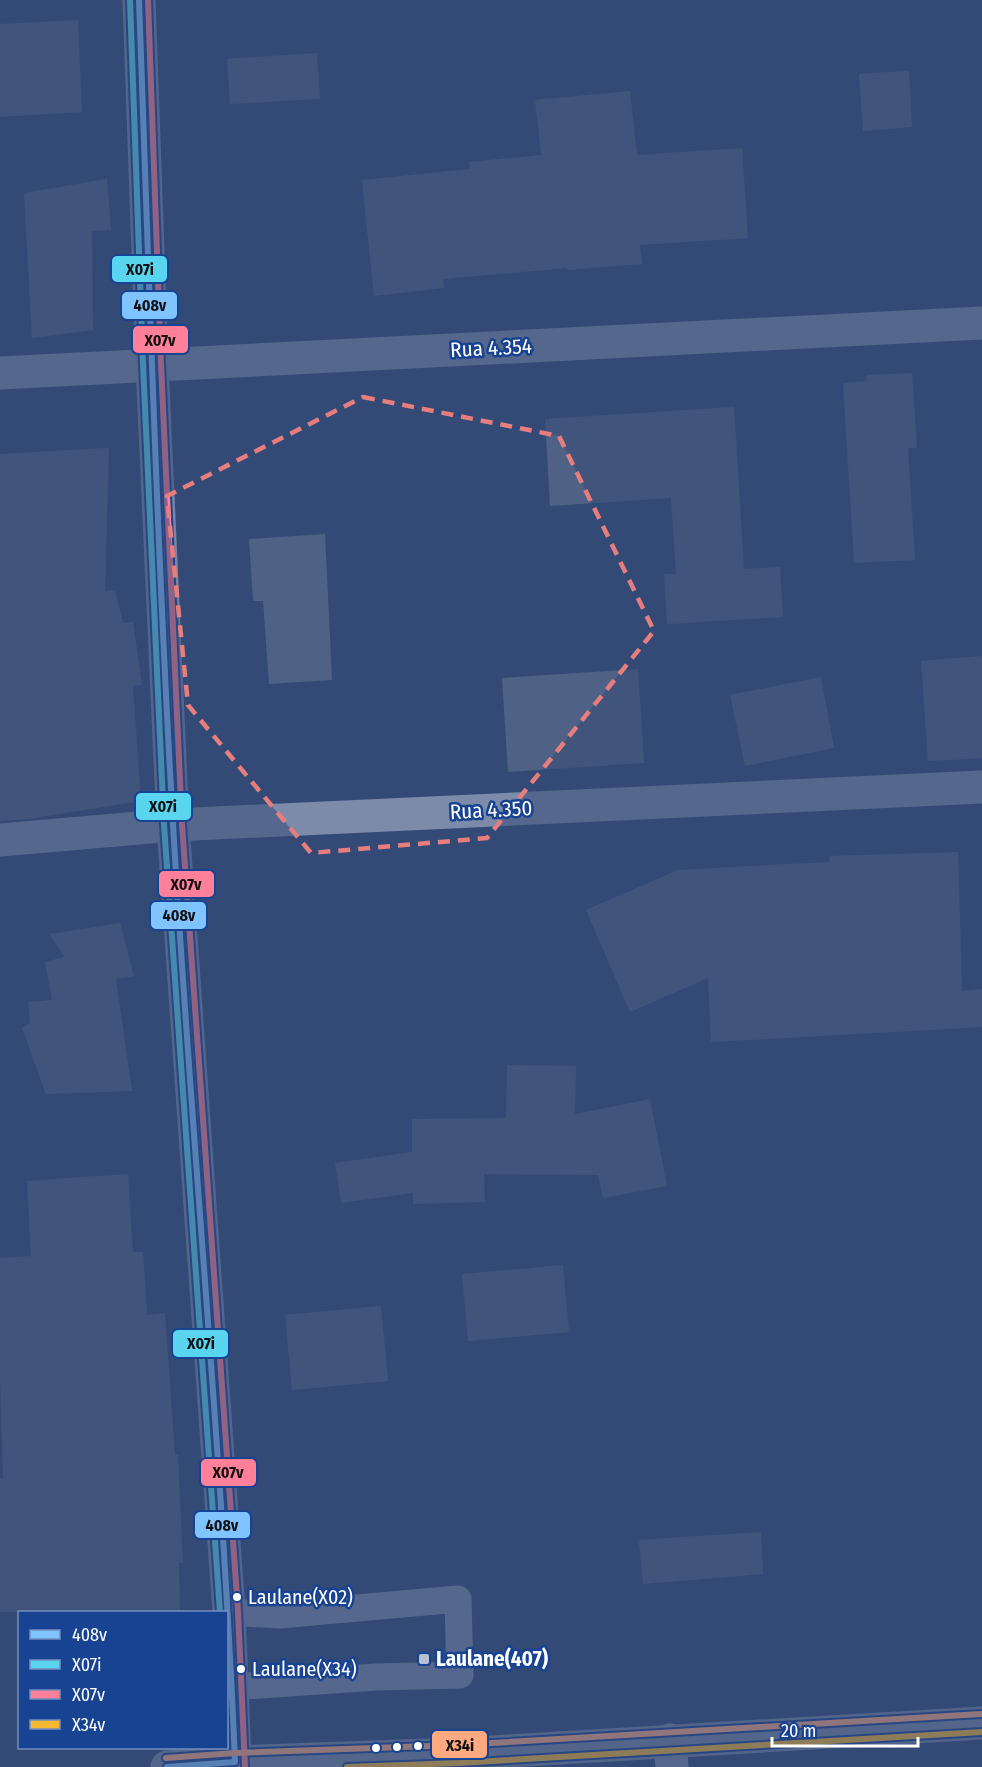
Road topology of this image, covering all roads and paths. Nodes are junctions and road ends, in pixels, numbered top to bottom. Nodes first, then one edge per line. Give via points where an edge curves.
1 (139, 0) edge
2 (982, 323) edge
3 (152, 364) junction
4 (0, 373) edge
5 (982, 787) edge
6 (173, 825) junction
7 (0, 840) edge
8 (229, 1612) junction
9 (232, 1687) junction
10 (982, 1723) edge
11 (671, 1753) edge
12 (236, 1765) edge
13 (166, 1767) edge

1 - 3 street
2 - 3 street, Rua 4.354
3 - 4 street, Rua 4.354
3 - 6 street
5 - 6 street, Rua 4.350
6 - 7 street, Rua 4.350
6 - 8 street
8 - 9 street
8 - 9 lane via 279,1615 458,1599 460,1675
9 - 12 street
10 - 11 street
11 - 12 street via 458,1754
12 - 13 street

